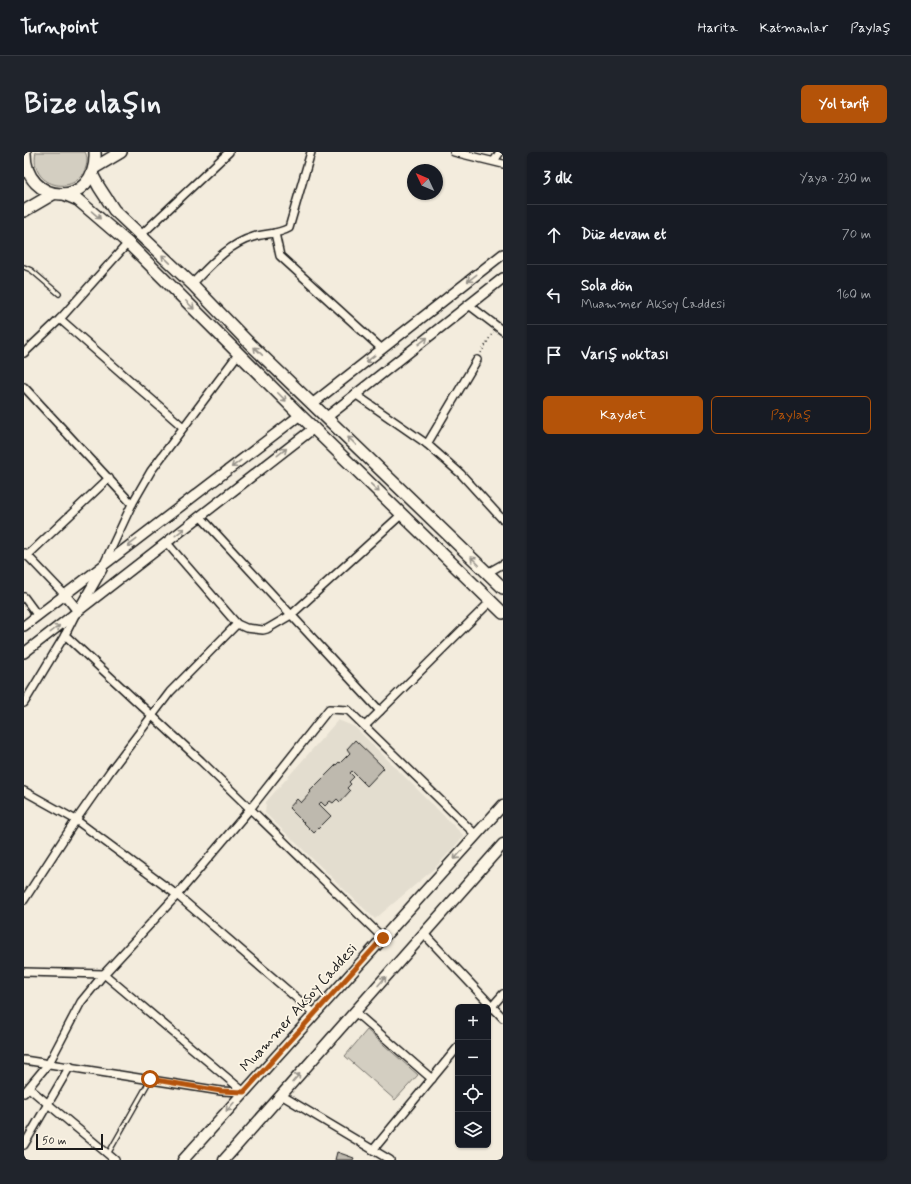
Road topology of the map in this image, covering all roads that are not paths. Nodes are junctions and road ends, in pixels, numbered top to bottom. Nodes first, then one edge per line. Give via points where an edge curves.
1 (25, 152) edge
2 (95, 152) edge
3 (121, 152) edge
4 (228, 152) edge
5 (311, 152) edge
6 (454, 152) edge
7 (500, 152) edge
8 (494, 161) junction
9 (503, 164) edge
10 (93, 171) junction
11 (53, 194) junction
12 (64, 194) junction
13 (24, 211) edge
14 (276, 234) junction
15 (141, 235) junction
16 (128, 243) junction
17 (503, 254) edge
18 (24, 268) edge
19 (503, 278) edge
20 (192, 284) junction
21 (60, 294) dead end
22 (469, 305) junction
23 (60, 319) junction
24 (503, 331) edge
25 (382, 349) junction
26 (24, 353) edge
27 (239, 353) junction
28 (477, 360) road end
29 (24, 387) edge
30 (355, 394) junction
31 (312, 404) junction
32 (300, 415) junction
33 (327, 417) junction
34 (182, 427) junction
35 (314, 428) junction
36 (427, 444) junction
37 (109, 478) junction
38 (132, 504) junction
39 (402, 514) junction
40 (200, 516) junction
41 (503, 520) edge
42 (166, 542) junction
43 (25, 554) edge
44 (104, 564) junction
45 (503, 564) edge
46 (487, 573) junction
47 (503, 588) edge
48 (65, 595) junction
49 (24, 598) edge
50 (491, 601) junction
51 (78, 611) junction
52 (503, 613) edge
53 (291, 615) junction
54 (38, 616) junction
55 (237, 624) junction
56 (24, 626) edge
57 (65, 635) junction
58 (24, 653) edge
59 (24, 702) edge
60 (380, 712) junction
61 (152, 715) junction
62 (365, 726) junction
63 (24, 791) edge
64 (503, 805) edge
65 (250, 809) junction
66 (76, 820) junction
67 (476, 835) junction
68 (503, 844) edge
69 (177, 895) junction
70 (24, 900) edge
71 (424, 934) junction
72 (383, 938) junction
73 (24, 972) edge
74 (104, 974) junction
75 (503, 994) edge
76 (486, 1004) edge
77 (491, 1008) edge
78 (491, 1010) edge
79 (355, 1012) junction
80 (315, 1014) junction
81 (503, 1018) edge
82 (455, 1051) edge
83 (24, 1060) edge
84 (49, 1063) junction
85 (70, 1066) junction
86 (150, 1079) junction
87 (432, 1079) junction
88 (26, 1090) edge
89 (244, 1092) junction
90 (281, 1095) junction
91 (48, 1104) junction
92 (24, 1145) edge
93 (373, 1150) junction
94 (108, 1154) junction
95 (115, 1160) edge
96 (182, 1160) edge
97 (224, 1160) edge
98 (390, 1160) edge

1 - 11 main road via 27,173 42,190
2 - 10 main road via 96,163
3 - 10 main road
4 - 15 street
5 - 14 street via 290,226
6 - 8 street
7 - 8 street
8 - 9 street
10 - 12 main road via 85,184 75,191
10 - 15 main road via 99,187 114,210
11 - 12 main road
11 - 13 main road
12 -> 16 main road via 78,200
14 - 20 street via 252,237 230,248
14 - 25 street via 280,256
20 -> 15 main road
16 - 23 street
16 -> 27 main road
17 -> 25 street
18 - 21 lane via 31,270
19 - 22 street
31 -> 20 main road
22 - 24 street
30 -> 22 street
23 - 26 street
23 - 34 street
25 -> 31 street
27 -> 32 main road
27 - 34 street
28 - 36 street
29 - 37 street
30 - 33 street
30 - 36 street
31 - 33 main road
32 - 35 main road
32 -> 44 street
46 -> 33 main road
34 - 38 street via 151,471
35 -> 39 main road
40 -> 35 street
36 - 41 street via 461,474
37 - 38 street
37 - 43 street
38 - 44 street
39 - 50 main road
39 - 53 street
42 -> 40 street
40 - 53 street
42 - 51 street
42 - 55 street
43 - 48 street
44 - 48 street
44 - 51 street
45 - 46 street
46 - 47 main road
48 - 51 street
48 - 54 street
49 - 54 street
50 - 52 main road
50 - 60 street
51 - 57 street
58 -> 51 street
53 - 55 street via 263,630
53 - 60 street
54 - 56 street
55 - 61 street via 170,692
57 - 59 street
57 - 61 street
60 - 62 street
61 - 65 street
61 - 66 street
62 - 65 street via 348,710 329,709
62 - 67 street
63 - 66 street
64 - 67 main road, Muammer Aksoy Caddesi
65 - 69 street
65 - 72 street
66 - 69 street
66 - 70 street
67 -> 72 main road, Muammer Aksoy Caddesi
68 - 71 main road
69 - 74 street
69 - 80 street
71 - 76 street
79 -> 71 main road
72 - 80 main road, Muammer Aksoy Caddesi
73 - 74 street
74 - 84 street via 81,1002
74 - 89 street
75 - 77 street
78 - 81 street
79 - 87 street
90 -> 79 main road
80 - 89 main road, Muammer Aksoy Caddesi
82 - 87 street
83 - 84 street
84 - 85 street
84 - 88 street
85 - 86 street
85 - 91 street
86 - 89 street via 221,1091
86 - 94 lane
87 - 93 street
88 - 91 street
89 -> 96 main road, Muammer Aksoy Caddesi
90 - 93 street
90 - 97 main road
91 - 92 street
91 - 94 street
93 - 98 street
94 - 95 street

